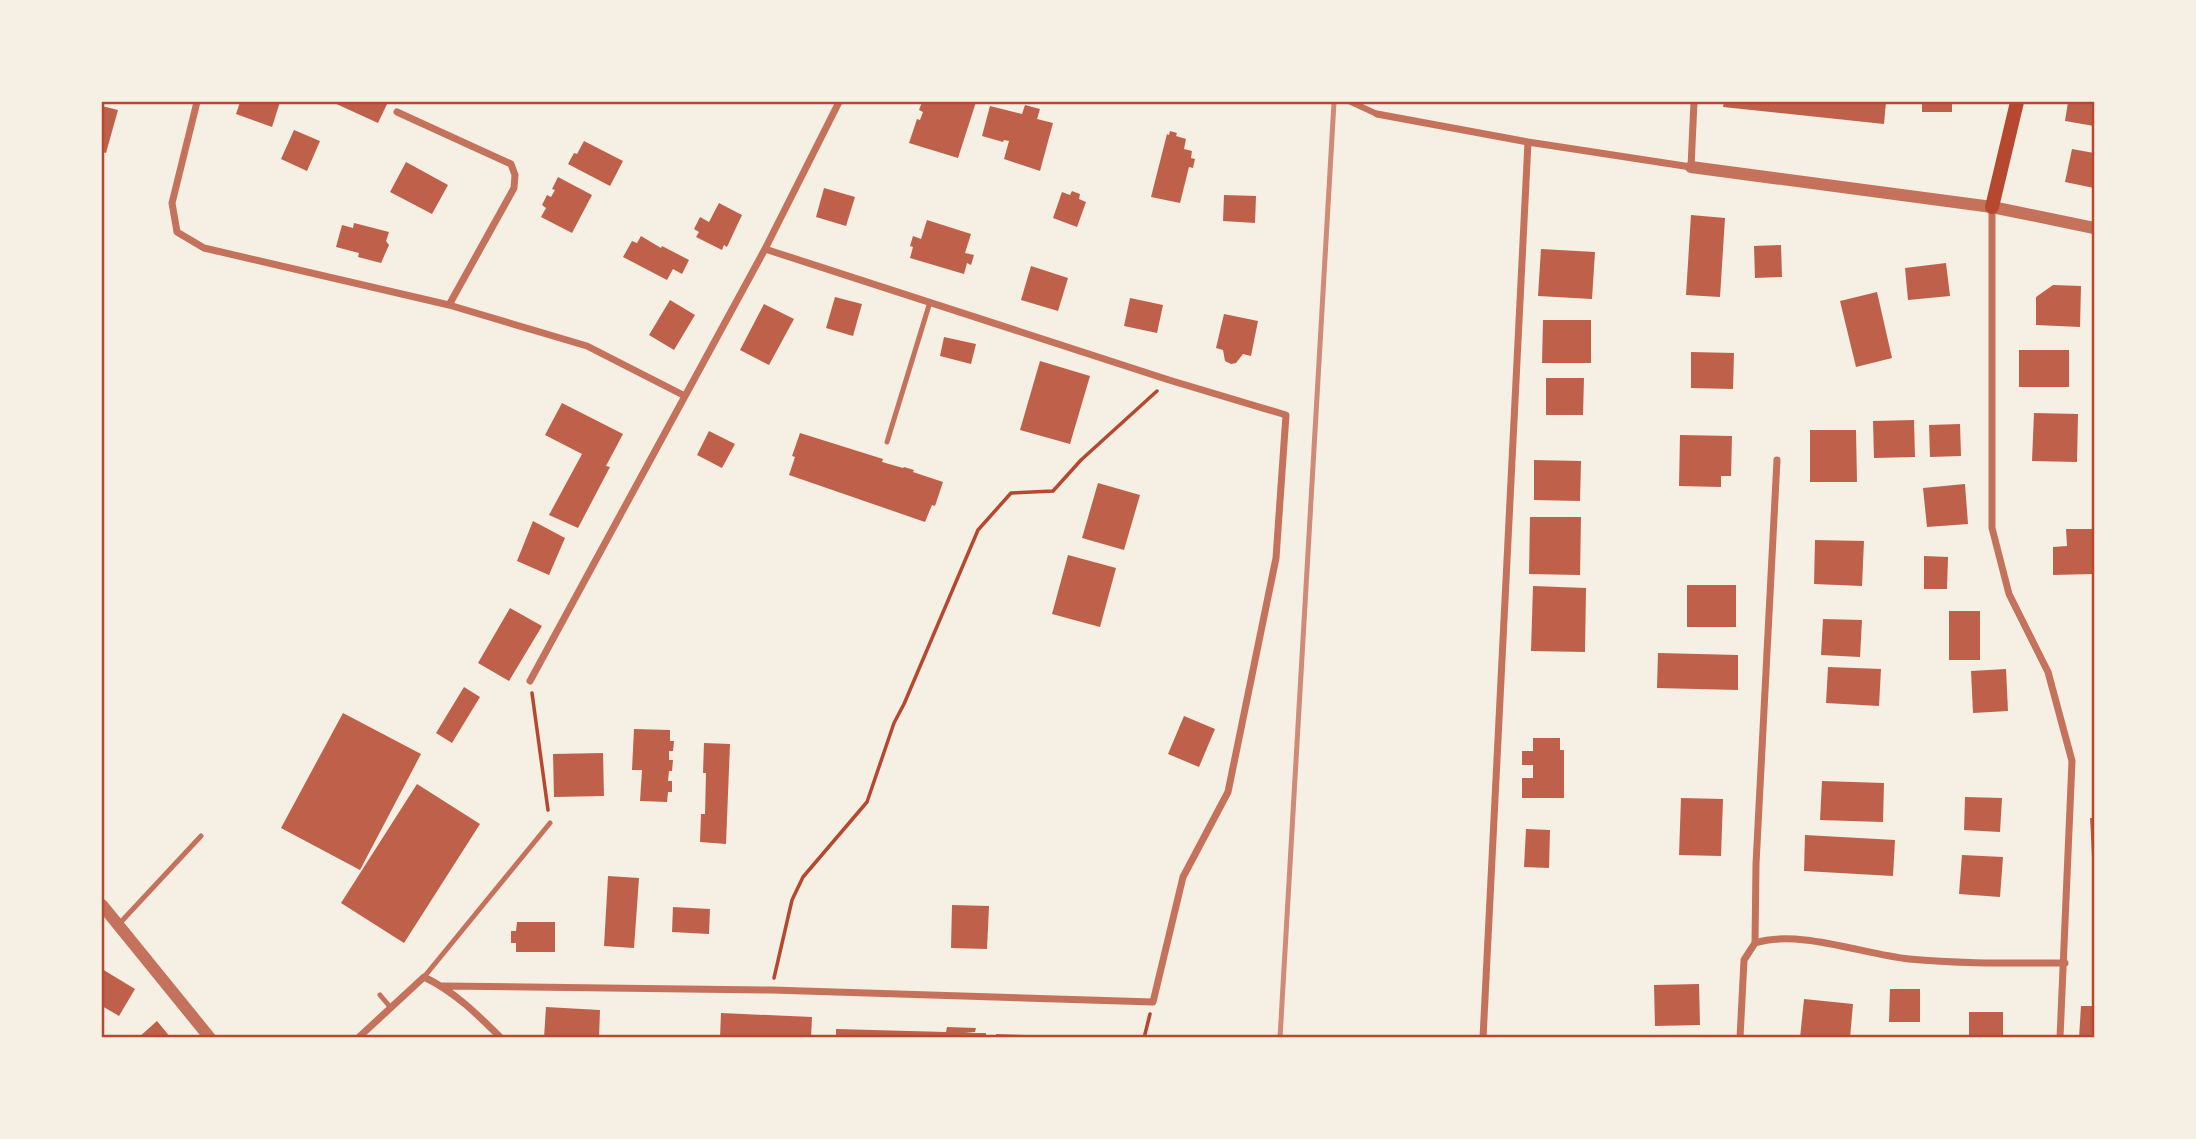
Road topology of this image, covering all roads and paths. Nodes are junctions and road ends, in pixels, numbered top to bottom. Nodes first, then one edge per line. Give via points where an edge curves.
1 (197, 102) edge
2 (839, 102) edge
3 (1351, 102) edge
4 (1694, 102) edge
5 (2017, 102) edge
6 (397, 112) dead end
7 (1377, 114) joint
8 (1528, 142) junction
9 (1691, 167) junction
10 (1992, 206) junction
11 (2095, 228) edge
12 (765, 248) junction
13 (930, 302) junction
14 (449, 305) junction
15 (1168, 380) junction
16 (685, 396) junction
17 (887, 442) dead end
18 (1777, 460) dead end
19 (530, 681) joint
20 (550, 823) joint
21 (201, 836) dead end
22 (102, 905) edge
23 (118, 926) junction
24 (1755, 943) junction
25 (2065, 963) junction
26 (424, 977) junction
27 (443, 986) junction
28 (772, 990) junction
29 (380, 995) dead end
30 (1153, 1002) junction
31 (391, 1007) junction
32 (209, 1038) edge
33 (358, 1038) edge
34 (500, 1038) edge
35 (1144, 1038) edge
36 (1483, 1038) edge
37 (1740, 1038) edge
38 (2060, 1038) edge

1 - 14 street via 172,203 177,232 204,248
2 - 12 street
3 - 7 street
4 - 9 street
5 - 10 main road
6 - 14 street via 511,164 515,175 514,188
7 - 8 street
8 - 9 street
8 - 36 street
9 - 10 street
10 - 11 street
10 - 25 street via 1992,528 2009,594 2048,672 2072,761
12 - 13 street
12 - 16 street
13 - 15 street
13 - 17 lane
14 - 16 street via 587,346
15 - 28 path via 1053,491 1011,493 978,530 894,723 867,802 803,877 792,900
15 - 30 street via 1286,415 1276,558 1228,792 1183,877
16 - 19 street
18 - 24 street
19 - 20 path
20 - 26 lane
21 - 23 lane
22 - 23 street
23 - 32 street
24 - 25 street via 1793,939 1918,960
24 - 37 street via 1744,960
25 - 38 street
26 - 27 street
26 - 31 street
27 - 28 street
27 - 34 street
28 - 30 street
29 - 31 lane
30 - 35 path
31 - 33 street

